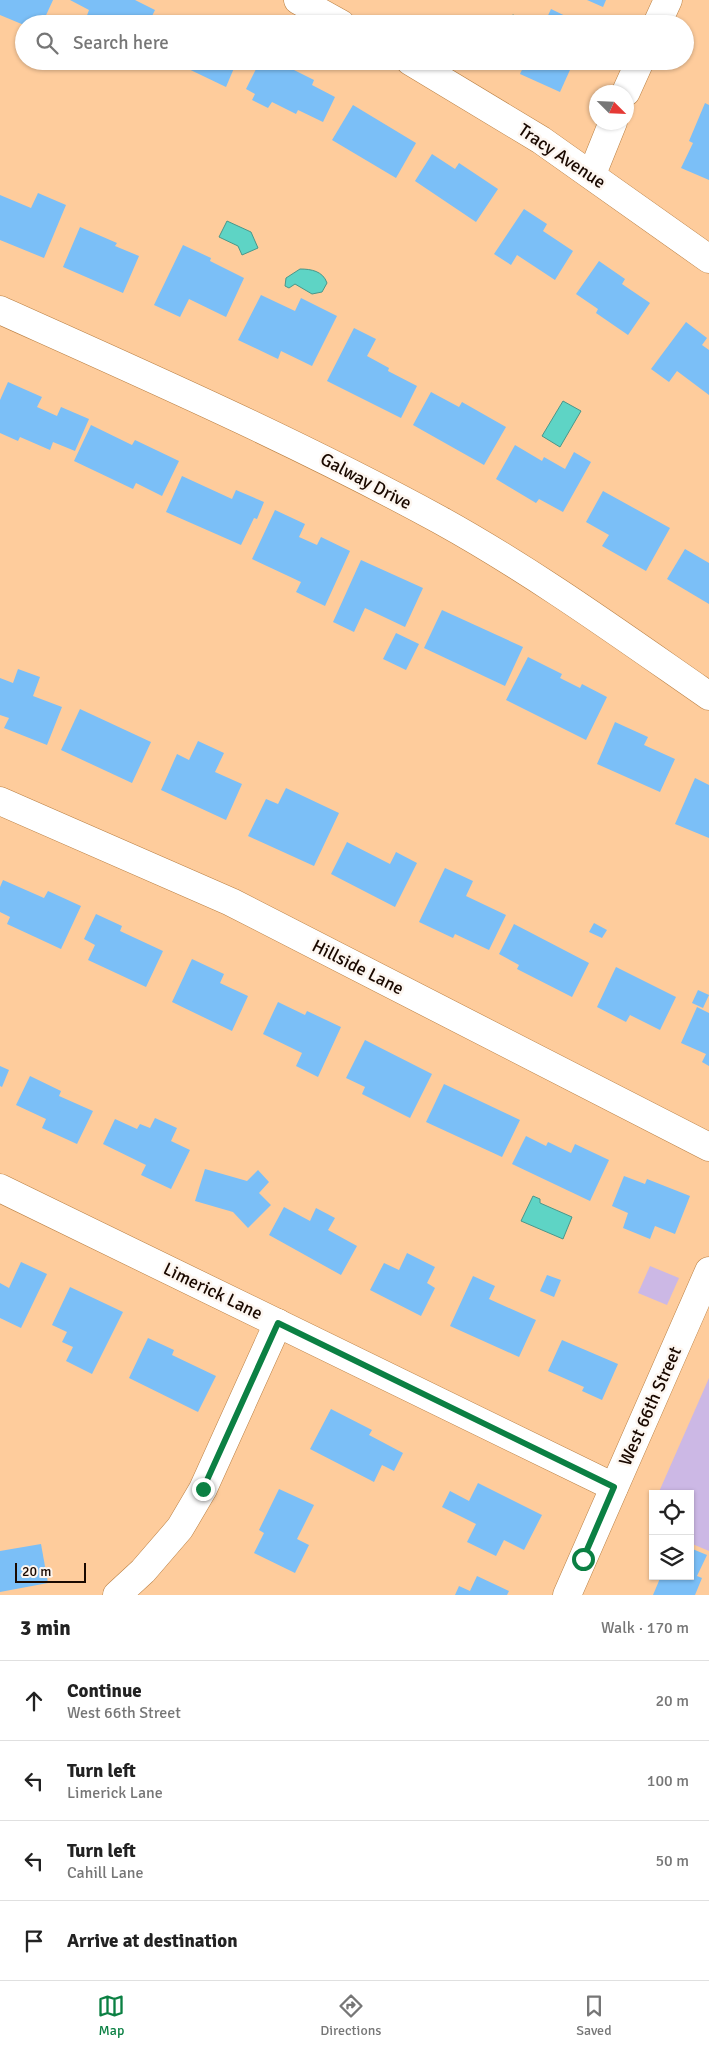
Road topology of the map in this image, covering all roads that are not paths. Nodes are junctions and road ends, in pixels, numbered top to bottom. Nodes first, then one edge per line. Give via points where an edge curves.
1 (298, 0) edge
2 (668, 0) edge
3 (325, 15) edge
4 (661, 15) edge
5 (425, 70) edge
6 (636, 70) edge
7 (629, 85) edge
8 (610, 130) edge
9 (592, 174) junction
10 (709, 259) edge
11 (0, 310) edge
12 (709, 696) edge
13 (0, 801) edge
14 (709, 1147) edge
15 (0, 1188) edge
16 (709, 1271) edge
17 (278, 1323) junction
18 (614, 1487) junction
19 (117, 1595) edge
20 (567, 1595) edge

1 - 3 street
2 - 4 street
5 - 9 street, Tracy Avenue
6 - 7 street
8 - 9 street
9 - 10 street, Tracy Avenue
11 - 12 street, Galway Drive via 300,446 442,521 580,606
13 - 14 street, Hillside Lane via 231,902
15 - 17 street, Limerick Lane
16 - 18 street, West 66th Street
17 - 18 street, Limerick Lane
17 - 19 street via 203,1489 180,1528 143,1571
18 - 20 street, West 66th Street

